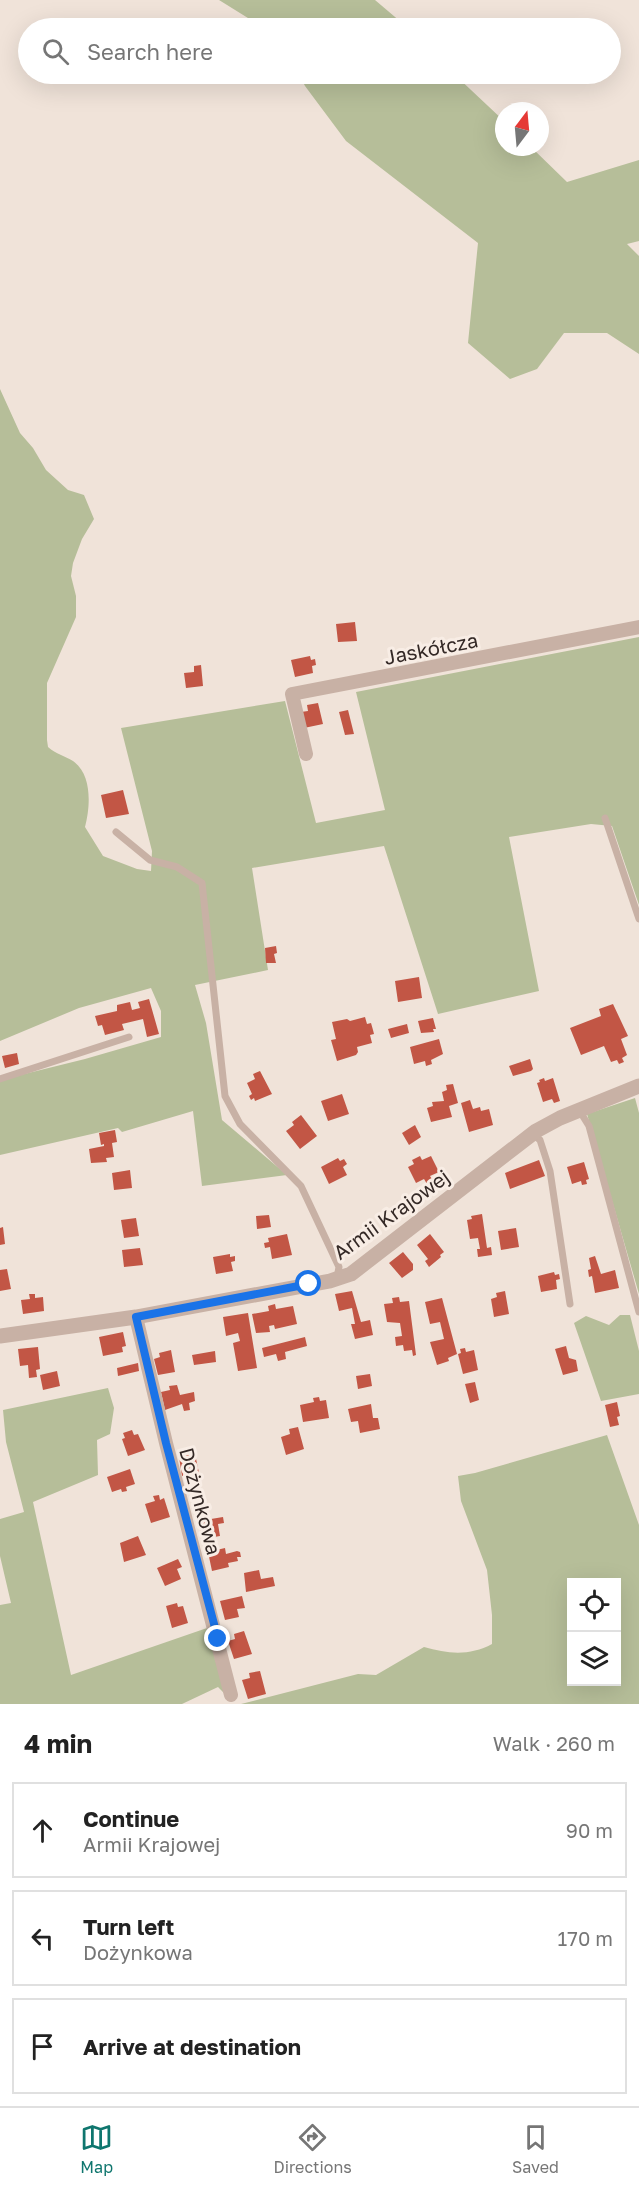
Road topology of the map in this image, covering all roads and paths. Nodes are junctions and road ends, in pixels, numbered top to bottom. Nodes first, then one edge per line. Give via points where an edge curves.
1 (639, 627) edge
2 (306, 754) dead end
3 (605, 818) dead end
4 (116, 831) dead end
5 (639, 919) edge
6 (129, 1037) dead end
7 (0, 1078) edge
8 (639, 1087) edge
9 (579, 1110) junction
10 (533, 1134) junction
11 (337, 1278) junction
12 (570, 1304) dead end
13 (639, 1312) edge
14 (136, 1317) junction
15 (0, 1336) edge
16 (231, 1695) dead end

1 - 2 street, Jaskółcza via 292,694
3 - 5 lane
4 - 11 lane via 150,860 177,867 202,883 225,1096 240,1124 301,1186 339,1267
6 - 7 lane
8 - 9 street, Armii Krajowej
9 - 10 street, Armii Krajowej
9 - 13 lane via 589,1126
10 - 11 street, Armii Krajowej via 351,1274
10 - 12 lane via 540,1140 550,1171
11 - 14 street, Armii Krajowej
14 - 15 street, Armii Krajowej
14 - 16 street, Dożynkowa

